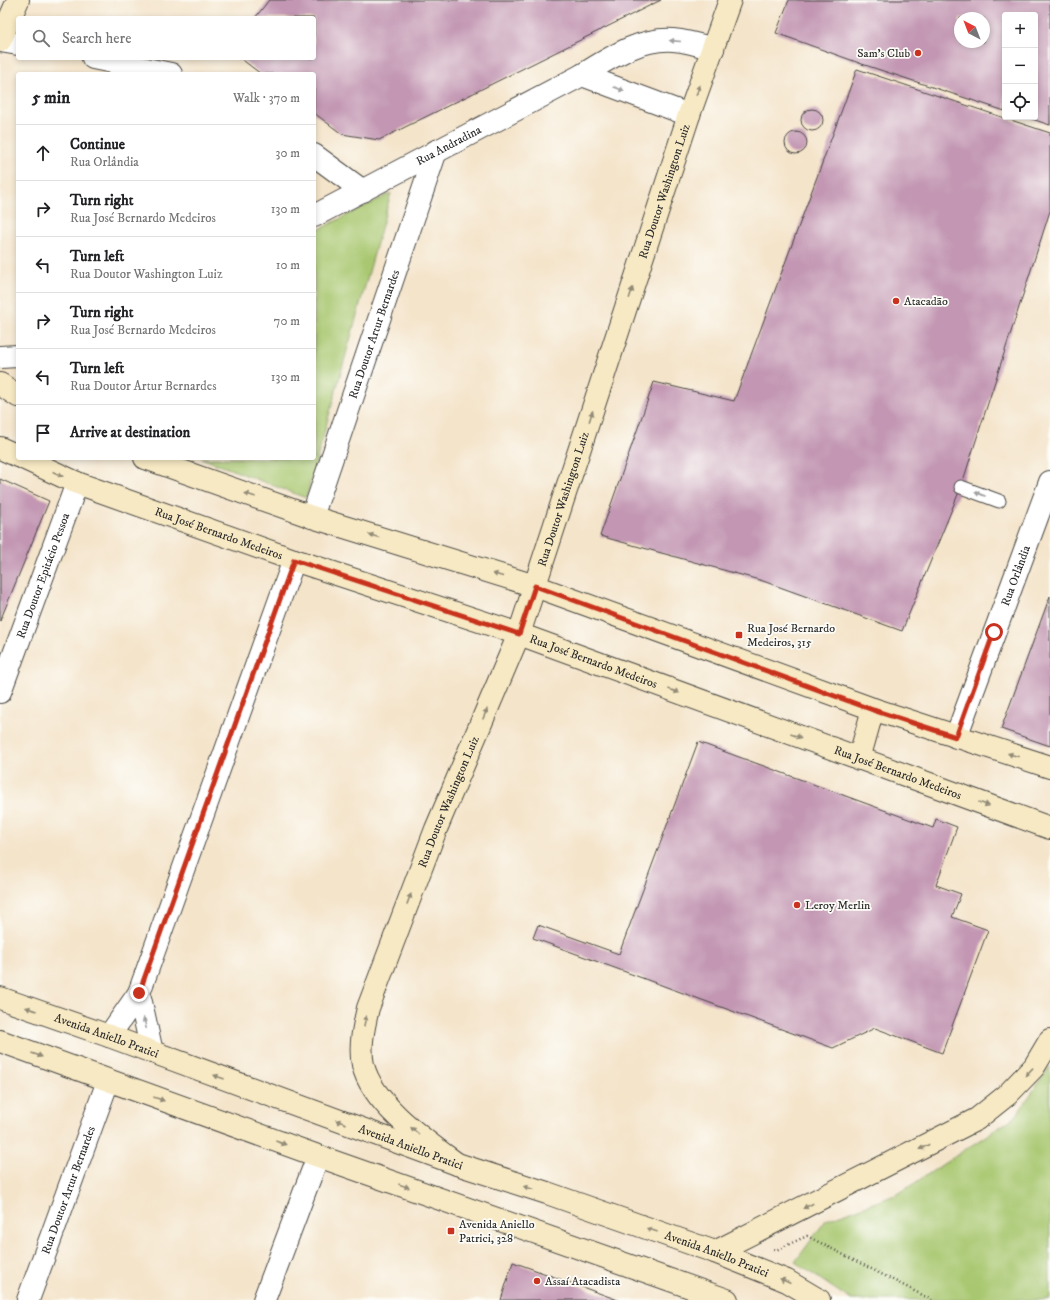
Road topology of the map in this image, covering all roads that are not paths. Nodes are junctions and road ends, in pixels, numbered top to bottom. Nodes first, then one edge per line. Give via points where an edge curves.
1 (18, 0) edge
2 (730, 0) edge
3 (0, 41) edge
4 (16, 44) edge
5 (713, 49) junction
6 (103, 60) edge
7 (161, 72) edge
8 (582, 75) junction
9 (689, 115) junction
10 (436, 152) junction
11 (316, 156) edge
12 (363, 190) junction
13 (316, 215) edge
14 (16, 356) edge
15 (0, 357) edge
16 (0, 384) edge
17 (16, 395) edge
18 (0, 448) edge
19 (16, 455) edge
20 (27, 460) edge
21 (151, 460) edge
22 (1050, 482) edge
23 (77, 483) junction
24 (961, 487) dead end
25 (999, 501) dead end
26 (312, 517) junction
27 (294, 560) junction
28 (535, 586) junction
29 (519, 634) junction
30 (0, 692) edge
31 (873, 710) junction
32 (956, 737) junction
33 (859, 759) junction
34 (1050, 767) edge
35 (1050, 828) edge
36 (139, 993) junction
37 (0, 998) edge
38 (109, 1036) junction
39 (1050, 1040) edge
40 (0, 1041) edge
41 (152, 1052) junction
42 (108, 1081) junction
43 (318, 1156) junction
44 (457, 1164) junction
45 (715, 1252) junction
46 (713, 1297) edge
47 (28, 1300) edge
48 (264, 1300) edge
49 (819, 1300) edge

1 - 3 main road
2 - 5 main road, Rua Doutor Washington Luiz
3 - 4 street
5 -> 8 street, Rua Andradina via 675,40 660,40 638,45 612,56
9 -> 5 main road, Rua Doutor Washington Luiz
6 - 7 street
8 -> 9 street
8 - 10 street, Rua Andradina
28 -> 9 main road, Rua Doutor Washington Luiz
10 - 12 street, Rua Andradina
10 - 26 street, Rua Doutor Artur Bernardes
11 - 12 street
12 - 13 street, Rua Andradina
14 - 15 street
16 - 17 main road
18 - 19 main road
20 -> 23 main road, Rua José Bernardo Medeiros
26 -> 21 main road
22 - 32 street, Rua Orlândia
23 - 27 main road, Rua José Bernardo Medeiros
23 - 30 street, Rua Doutor Epitácio Pessoa
25 -> 24 lane
28 -> 26 main road
27 - 29 main road, Rua José Bernardo Medeiros
27 - 36 street
28 - 29 main road, Rua Doutor Washington Luiz
28 - 31 main road
29 -> 33 main road, Rua José Bernardo Medeiros
44 -> 29 main road, Rua Doutor Washington Luiz via 389,1108 371,1084 364,1066 363,1028 368,1008 436,829
31 - 32 main road
31 - 33 main road
34 -> 32 main road
33 -> 35 main road, Rua José Bernardo Medeiros
36 - 38 street
41 -> 36 street
38 -> 37 main road, Avenida Aniello Pratici
38 - 41 main road, Avenida Aniello Pratici
39 -> 45 main road via 1028,1072 1007,1095 977,1120
40 -> 42 main road
44 -> 41 main road, Avenida Aniello Pratici
42 -> 43 main road
42 - 47 street, Rua Doutor Artur Bernardes
43 -> 46 main road
43 - 48 street
45 -> 44 main road, Avenida Aniello Pratici
49 -> 45 main road, Avenida Aniello Pratici via 787,1281

